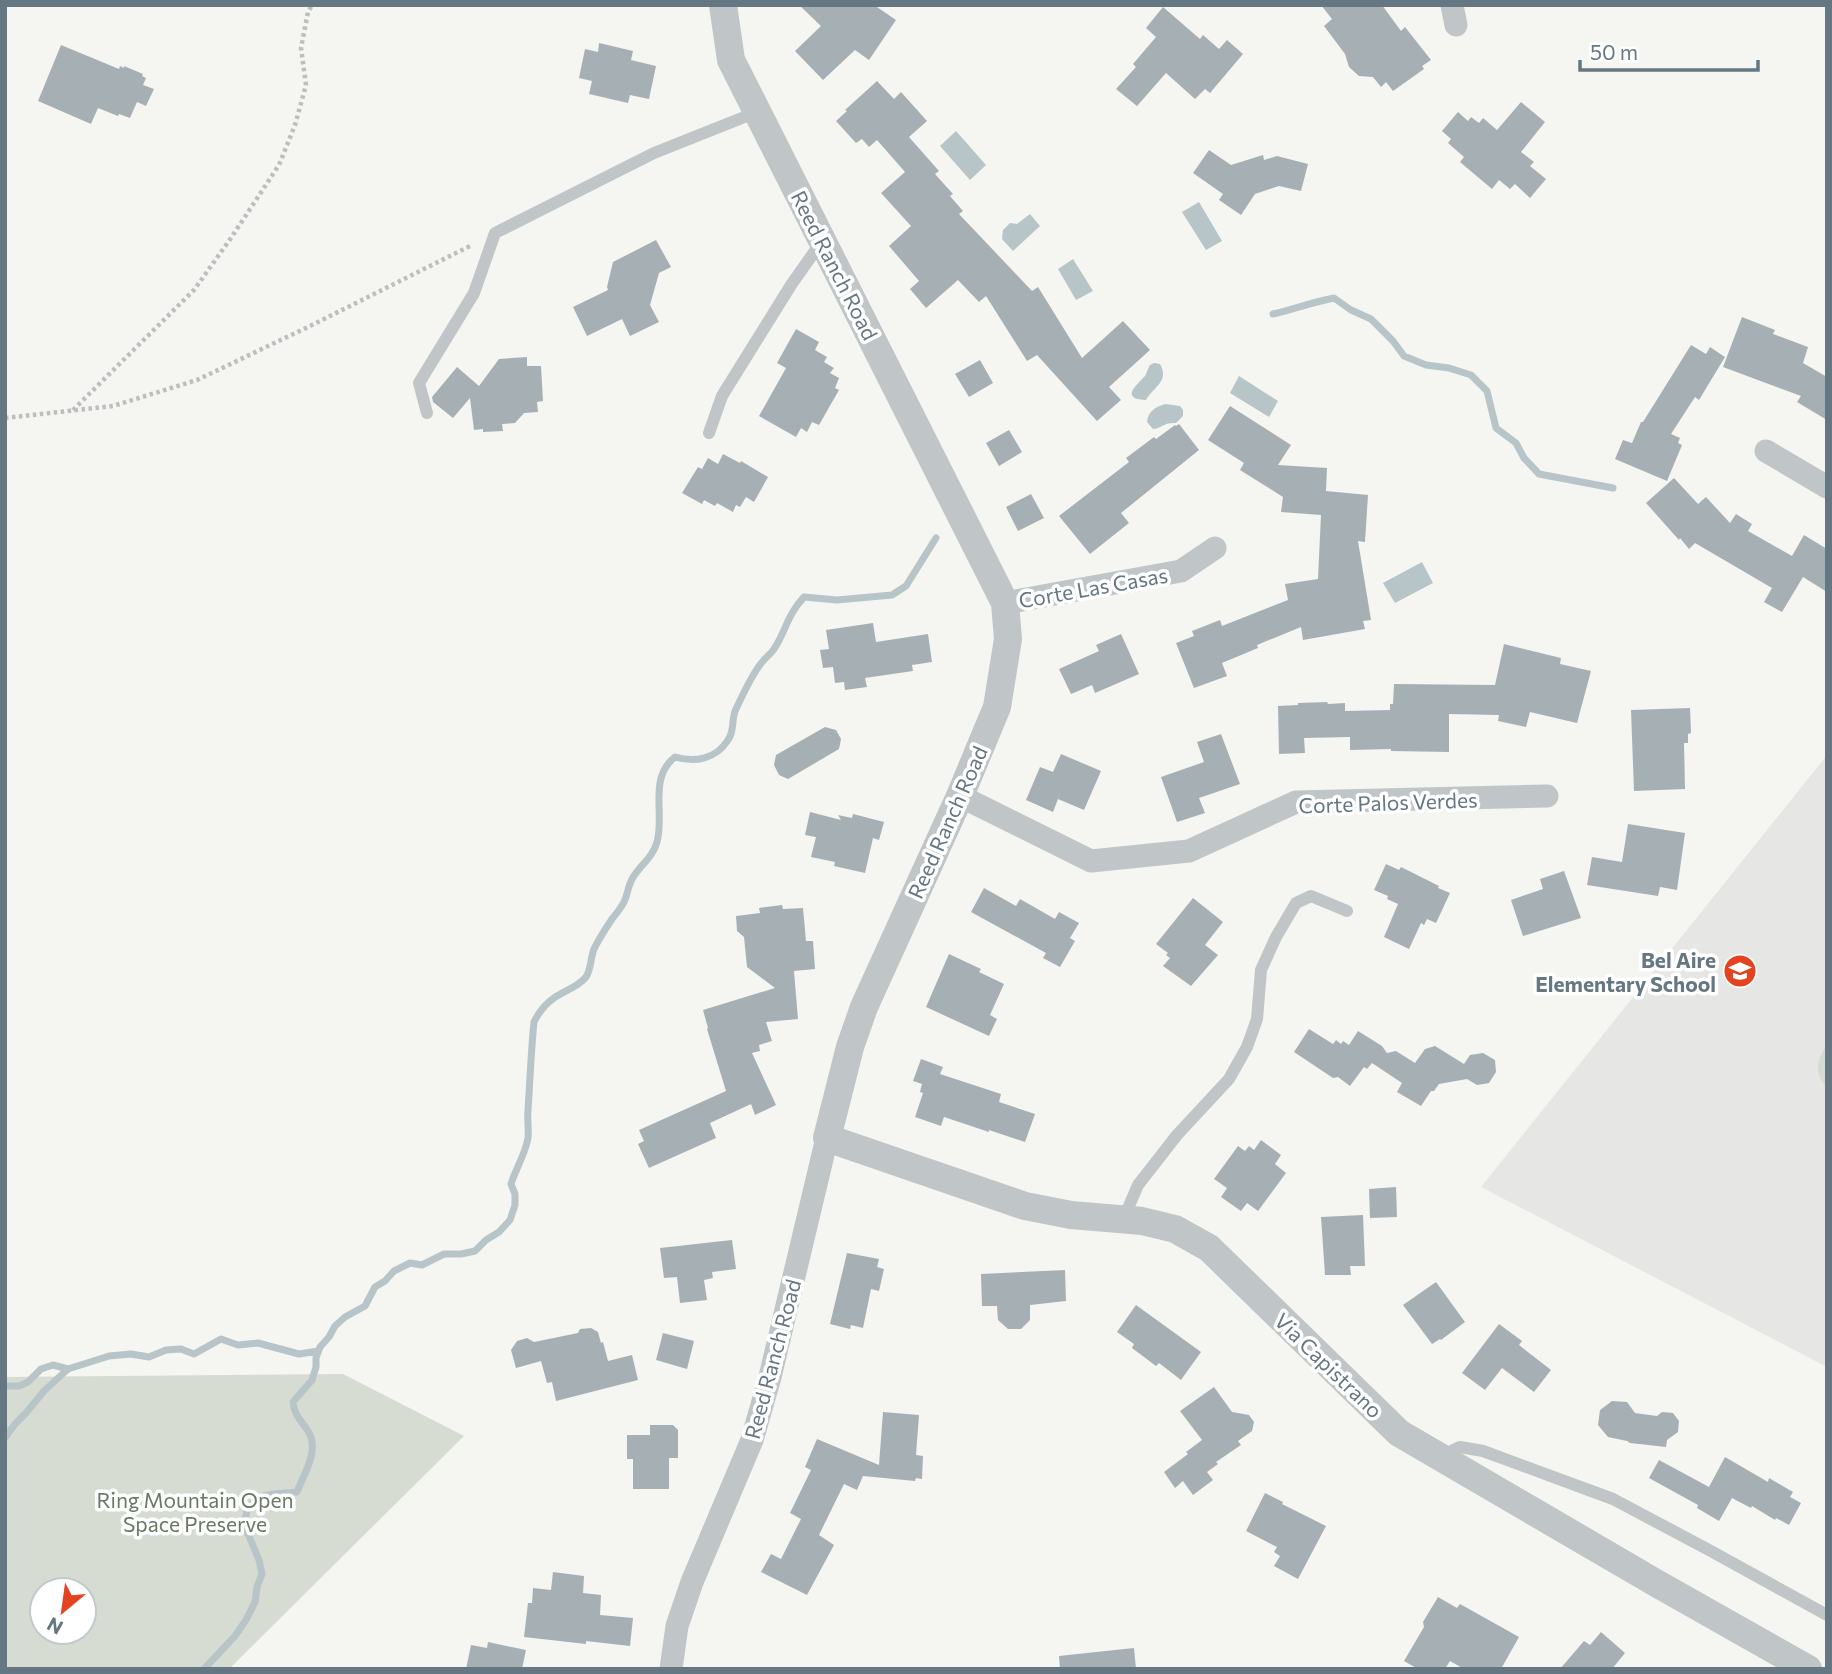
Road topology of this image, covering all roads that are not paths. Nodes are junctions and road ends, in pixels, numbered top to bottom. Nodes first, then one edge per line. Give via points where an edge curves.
1 (723, 5) edge
2 (757, 112) junction
3 (822, 241) junction
4 (428, 413) dead end
5 (709, 433) dead end
6 (1766, 451) dead end
7 (1827, 487) edge
8 (1215, 548) dead end
9 (1005, 603) junction
10 (960, 796) junction
11 (1547, 796) dead end
12 (1348, 911) dead end
13 (827, 1138) junction
14 (1123, 1220) junction
15 (1440, 1457) junction
16 (1827, 1615) edge
17 (671, 1669) edge
18 (1808, 1669) edge

1 - 2 street, Reed Ranch Road via 732,60
2 - 3 street, Reed Ranch Road
2 - 4 lane via 654,153 495,233 474,293 419,383
3 - 5 lane via 722,396
3 - 9 street, Reed Ranch Road
6 - 7 street
8 - 9 street, Corte Las Casas via 1181,571
9 - 10 street, Reed Ranch Road via 1008,639 997,707
10 - 11 street, Corte Palos Verdes via 1091,861 1189,851 1296,802
10 - 13 street, Reed Ranch Road via 864,1007 849,1047
12 - 14 lane via 1311,896 1297,903 1261,970 1257,1019 1247,1047 1229,1079 1138,1185
13 - 14 street, Via Capistrano via 1025,1206
13 - 17 street, Reed Ranch Road via 752,1440 692,1581 677,1626
14 - 15 street, Via Capistrano via 1175,1229 1209,1248 1399,1433
15 - 16 lane via 1460,1447 1483,1451 1613,1499
15 - 18 street, Via Capistrano

